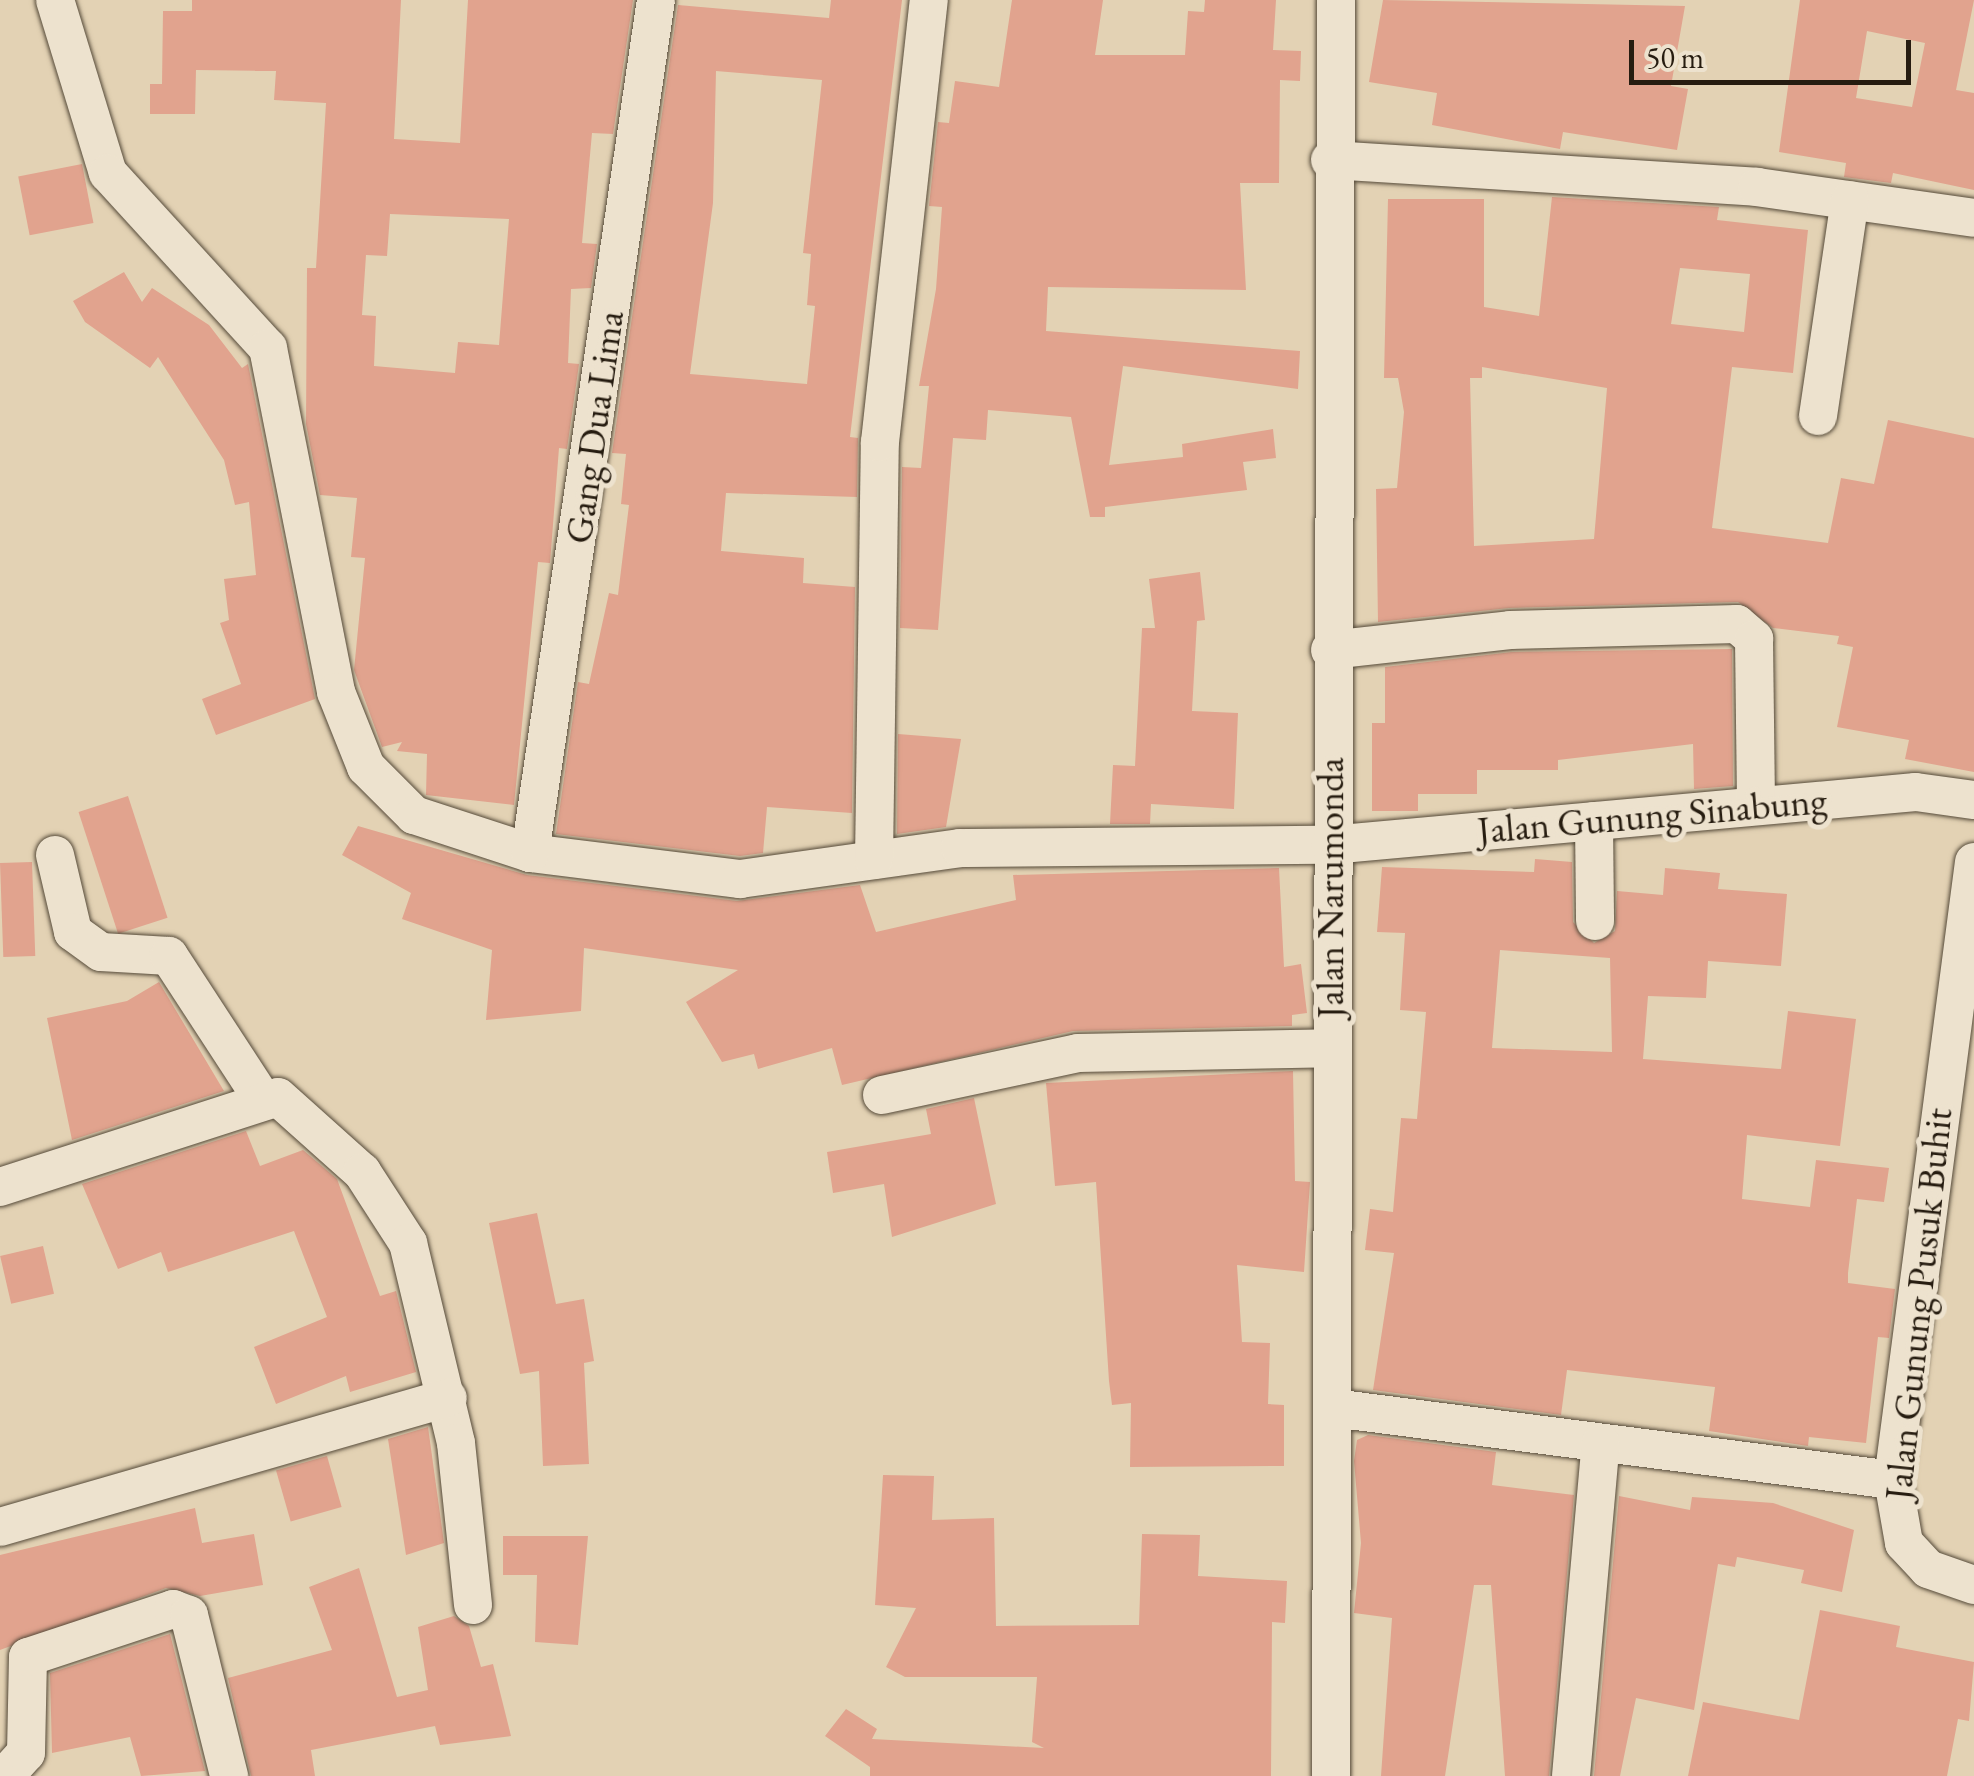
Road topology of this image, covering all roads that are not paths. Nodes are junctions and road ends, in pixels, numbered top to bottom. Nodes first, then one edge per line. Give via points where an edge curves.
1 (55, 0) edge
2 (656, 0) edge
3 (930, 0) edge
4 (1336, 0) edge
5 (1330, 160) junction
6 (1850, 200) junction
7 (1974, 218) edge
8 (1818, 416) dead end
9 (1330, 650) junction
10 (1974, 800) edge
11 (1756, 804) junction
12 (1594, 820) junction
13 (1330, 845) junction
14 (530, 853) junction
15 (55, 855) dead end
16 (874, 860) junction
17 (1974, 862) edge
18 (1595, 921) dead end
19 (1331, 1048) junction
20 (882, 1095) dead end
21 (261, 1097) junction
22 (0, 1188) edge
23 (448, 1398) junction
24 (1333, 1408) junction
25 (1601, 1442) junction
26 (1894, 1480) junction
27 (0, 1528) edge
28 (1974, 1585) edge
29 (473, 1605) dead end
30 (4, 1776) edge
31 (229, 1776) edge
32 (1331, 1776) edge
33 (1572, 1776) edge

1 - 14 street, Jalan Gunung Sinabung via 108,173 268,348 332,674 366,767 414,815
2 - 14 street, Gang Dua Lima
3 - 16 street via 880,442
4 - 5 street, Jalan Narumonda
5 - 6 street
5 - 9 street, Jalan Narumonda
6 - 7 street
6 - 8 street
9 - 11 street via 1510,630 1737,624 1754,639
9 - 13 street, Jalan Narumonda
10 - 11 street, Jalan Gunung Sinabung via 1916,792
11 - 12 street, Jalan Gunung Sinabung
12 - 13 street, Jalan Gunung Sinabung
12 - 18 street
13 - 16 street, Jalan Gunung Sinabung via 960,848
13 - 19 street, Jalan Narumonda
14 - 16 street, Jalan Gunung Sinabung via 740,880
15 - 21 street via 73,932 102,952 169,956
17 - 26 street, Jalan Gunung Pusuk Buhit
19 - 20 street via 1078,1053
19 - 24 street, Jalan Narumonda
21 - 22 street
21 - 23 street via 278,1097 362,1172 408,1242
23 - 27 street
23 - 29 street
24 - 25 street
24 - 32 street, Jalan Narumonda
25 - 26 street
25 - 33 street via 1579,1612
26 - 28 street, Jalan Gunung Pusuk Buhit via 1904,1543 1928,1570
30 - 31 street via 26,1753 28,1657 173,1610 189,1615

